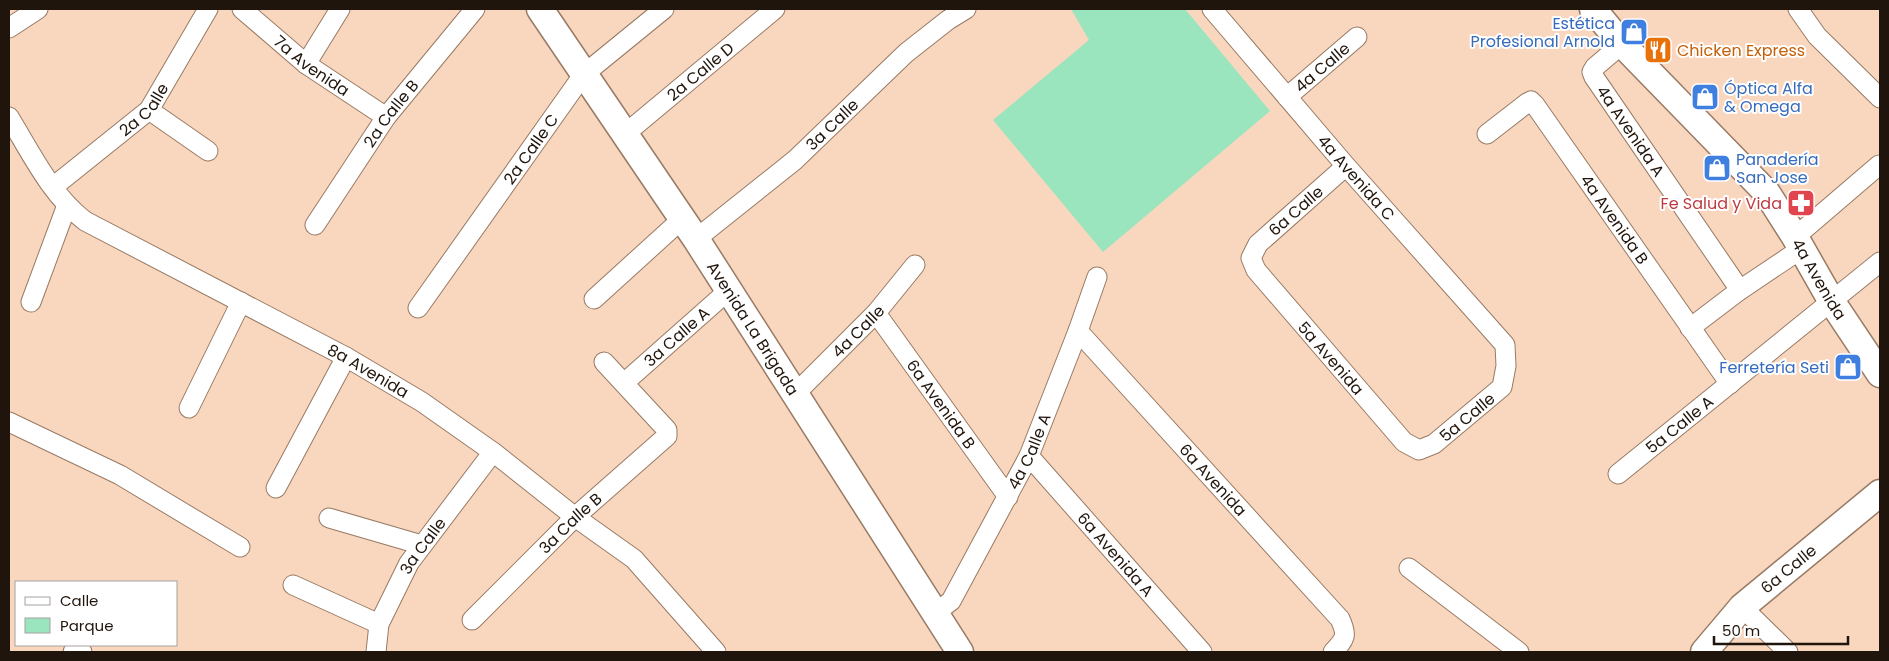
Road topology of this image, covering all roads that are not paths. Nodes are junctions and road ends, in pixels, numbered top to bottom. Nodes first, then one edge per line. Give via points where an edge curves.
1 (38, 9) edge
2 (208, 9) edge
3 (242, 9) edge
4 (340, 9) edge
5 (475, 9) edge
6 (540, 9) edge
7 (664, 9) edge
8 (775, 9) edge
9 (966, 9) edge
10 (1212, 9) edge
11 (1593, 9) edge
12 (1798, 9) edge
13 (9, 28) edge
14 (1358, 37) dead end
15 (1622, 44) junction
16 (306, 64) junction
17 (583, 74) junction
18 (1287, 97) junction
19 (1880, 98) edge
20 (149, 110) junction
21 (9, 117) edge
22 (386, 117) junction
23 (625, 134) junction
24 (1487, 134) dead end
25 (208, 151) dead end
26 (1879, 165) dead end
27 (1346, 166) junction
28 (53, 187) junction
29 (67, 205) junction
30 (315, 225) dead end
31 (689, 229) junction
32 (1798, 243) junction
33 (1251, 258) joint
34 (1880, 262) edge
35 (915, 264) dead end
36 (1097, 277) dead end
37 (729, 290) junction
38 (1740, 290) junction
39 (594, 299) dead end
40 (32, 302) dead end
41 (241, 302) junction
42 (1832, 302) junction
43 (418, 308) dead end
44 (876, 313) junction
45 (1690, 328) junction
46 (1078, 332) junction
47 (1505, 345) joint
48 (346, 357) junction
49 (604, 362) dead end
50 (1880, 374) edge
51 (624, 383) junction
52 (1730, 384) junction
53 (795, 394) junction
54 (189, 408) dead end
55 (9, 422) edge
56 (1419, 450) joint
57 (493, 452) junction
58 (1030, 456) junction
59 (1618, 474) dead end
60 (276, 488) dead end
61 (1880, 493) edge
62 (1008, 497) junction
63 (575, 517) junction
64 (329, 518) dead end
65 (422, 545) junction
66 (240, 547) dead end
67 (1409, 568) dead end
68 (293, 585) dead end
69 (1742, 607) junction
70 (935, 612) junction
71 (472, 620) dead end
72 (379, 624) junction
73 (72, 652) edge
74 (82, 652) edge
75 (376, 652) edge
76 (716, 652) edge
77 (960, 652) edge
78 (1202, 652) edge
79 (1333, 652) edge
80 (1519, 652) edge
81 (1704, 652) edge
82 (1788, 652) edge

1 - 13 street
2 - 20 street, 2a Calle
3 - 16 street, 7a Avenida
4 - 16 street
5 - 22 street, 2a Calle B
6 - 17 main road, Avenida La Brigada
7 - 17 street, 2a Calle C
8 - 23 street, 2a Calle D
9 - 31 street, 3a Calle via 906,53 795,160
10 - 18 street, 4a Avenida C
11 - 15 main road, 4a Avenida
12 - 19 street via 1817,36
14 - 18 street, 4a Calle
15 - 32 main road, 4a Avenida via 1768,193
15 - 38 street, 4a Avenida A via 1595,66 1594,77
16 - 22 street, 7a Avenida
17 - 23 main road, Avenida La Brigada
17 - 43 street, 2a Calle C
18 - 27 street, 4a Avenida C
20 - 25 street
20 - 28 street, 2a Calle
21 - 28 street, 8a Avenida
22 - 30 street, 2a Calle B
23 - 31 main road, Avenida La Brigada
24 - 45 street, 4a Avenida B via 1532,101
26 - 32 street
27 - 33 street, 6a Calle via 1258,244
27 - 47 street, 4a Avenida C
28 - 29 street, 8a Avenida
29 - 40 street
29 - 41 street, 8a Avenida via 85,221
31 - 37 main road, Avenida La Brigada
31 - 39 street, 3a Calle
32 - 38 street
32 - 42 main road, 4a Avenida
33 - 56 street, 5a Avenida via 1256,270 1404,442
34 - 42 street, 5a Calle A
35 - 44 street, 4a Calle
36 - 46 street, 4a Calle A
37 - 51 street, 3a Calle A
37 - 53 main road, Avenida La Brigada
38 - 45 street
41 - 48 street, 8a Avenida
41 - 54 street
42 - 50 main road, 4a Avenida
42 - 52 street, 5a Calle A
44 - 53 street, 4a Calle
44 - 62 street, 6a Avenida B
45 - 52 street, 4a Avenida B
46 - 58 street, 4a Calle A
46 - 79 street, 6a Avenida via 1340,619 1346,632
47 - 56 street, 5a Calle via 1506,366 1502,386 1434,444
48 - 57 street, 8a Avenida via 422,402
48 - 60 street
49 - 51 street
51 - 63 street, 3a Calle B via 667,430 666,436
52 - 59 street, 5a Calle A
53 - 70 main road, Avenida La Brigada
55 - 66 street via 120,475
57 - 63 street, 8a Avenida
57 - 65 street, 3a Calle
58 - 62 street, 4a Calle A
58 - 78 street, 6a Avenida A
61 - 69 main road, 6a Calle
62 - 70 street, 4a Calle A via 951,601
63 - 71 street, 3a Calle B
63 - 76 street, 8a Avenida via 634,560
64 - 65 street
65 - 72 street, 3a Calle via 409,562
67 - 80 street
68 - 72 street
69 - 81 main road, 6a Calle
69 - 82 street
70 - 77 main road, Avenida La Brigada
72 - 75 street, 3a Calle
73 - 74 street

